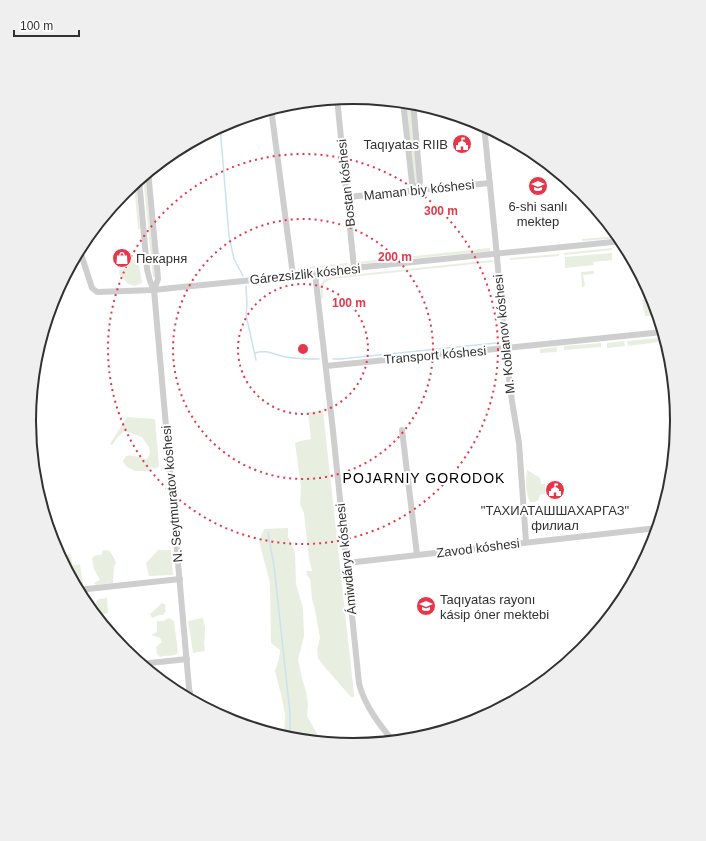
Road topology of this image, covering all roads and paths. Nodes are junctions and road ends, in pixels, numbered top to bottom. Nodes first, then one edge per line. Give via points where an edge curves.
1 (338, 104) edge
2 (404, 108) edge
3 (414, 110) edge
4 (272, 114) edge
5 (485, 133) edge
6 (149, 178) edge
7 (490, 183) junction
8 (140, 186) edge
9 (417, 190) junction
10 (348, 197) junction
11 (615, 242) edge
12 (497, 254) junction
13 (82, 256) edge
14 (354, 268) junction
15 (315, 273) junction
16 (293, 275) junction
17 (154, 290) junction
18 (657, 333) edge
19 (505, 348) junction
20 (326, 366) junction
21 (402, 430) dead end
22 (651, 529) edge
23 (526, 542) junction
24 (417, 555) junction
25 (347, 563) junction
26 (180, 579) junction
27 (84, 589) edge
28 (187, 659) junction
29 (149, 663) edge
30 (190, 692) edge
31 (389, 736) edge

1 - 10 street, Bostan kóshesi
2 - 9 street via 412,183
3 - 9 street via 420,182
4 - 16 street
5 - 7 street, M. Koblanov kóshesi
6 - 17 street via 158,278
7 - 9 street, Maman biy kóshesi
7 - 12 street, M. Koblanov kóshesi
8 - 17 street via 147,269
9 - 10 street, Maman biy kóshesi
10 - 14 street, Bostan kóshesi
11 - 12 street, Gárezsizlik kóshesi
12 - 14 street, Gárezsizlik kóshesi
12 - 19 street, M. Koblanov kóshesi
13 - 17 street, Gárezsizlik kóshesi via 92,288 97,292
14 - 15 street, Gárezsizlik kóshesi
15 - 16 street, Gárezsizlik kóshesi
15 - 20 street, Ámiwdárya kóshesi
16 - 17 street, Gárezsizlik kóshesi
17 - 26 street, N. Seytmuratov kóshesi
18 - 19 street, Transport kóshesi
19 - 20 street, Transport kóshesi
19 - 23 street, M. Koblanov kóshesi via 519,443
20 - 25 street, Ámiwdárya kóshesi
21 - 24 street
22 - 23 street, Zavod kóshesi
23 - 24 street, Zavod kóshesi
24 - 25 street, Zavod kóshesi
25 - 31 street, Ámiwdárya kóshesi via 360,686 369,707
26 - 27 street
26 - 28 street, N. Seytmuratov kóshesi
28 - 29 street
28 - 30 street, N. Seytmuratov kóshesi

